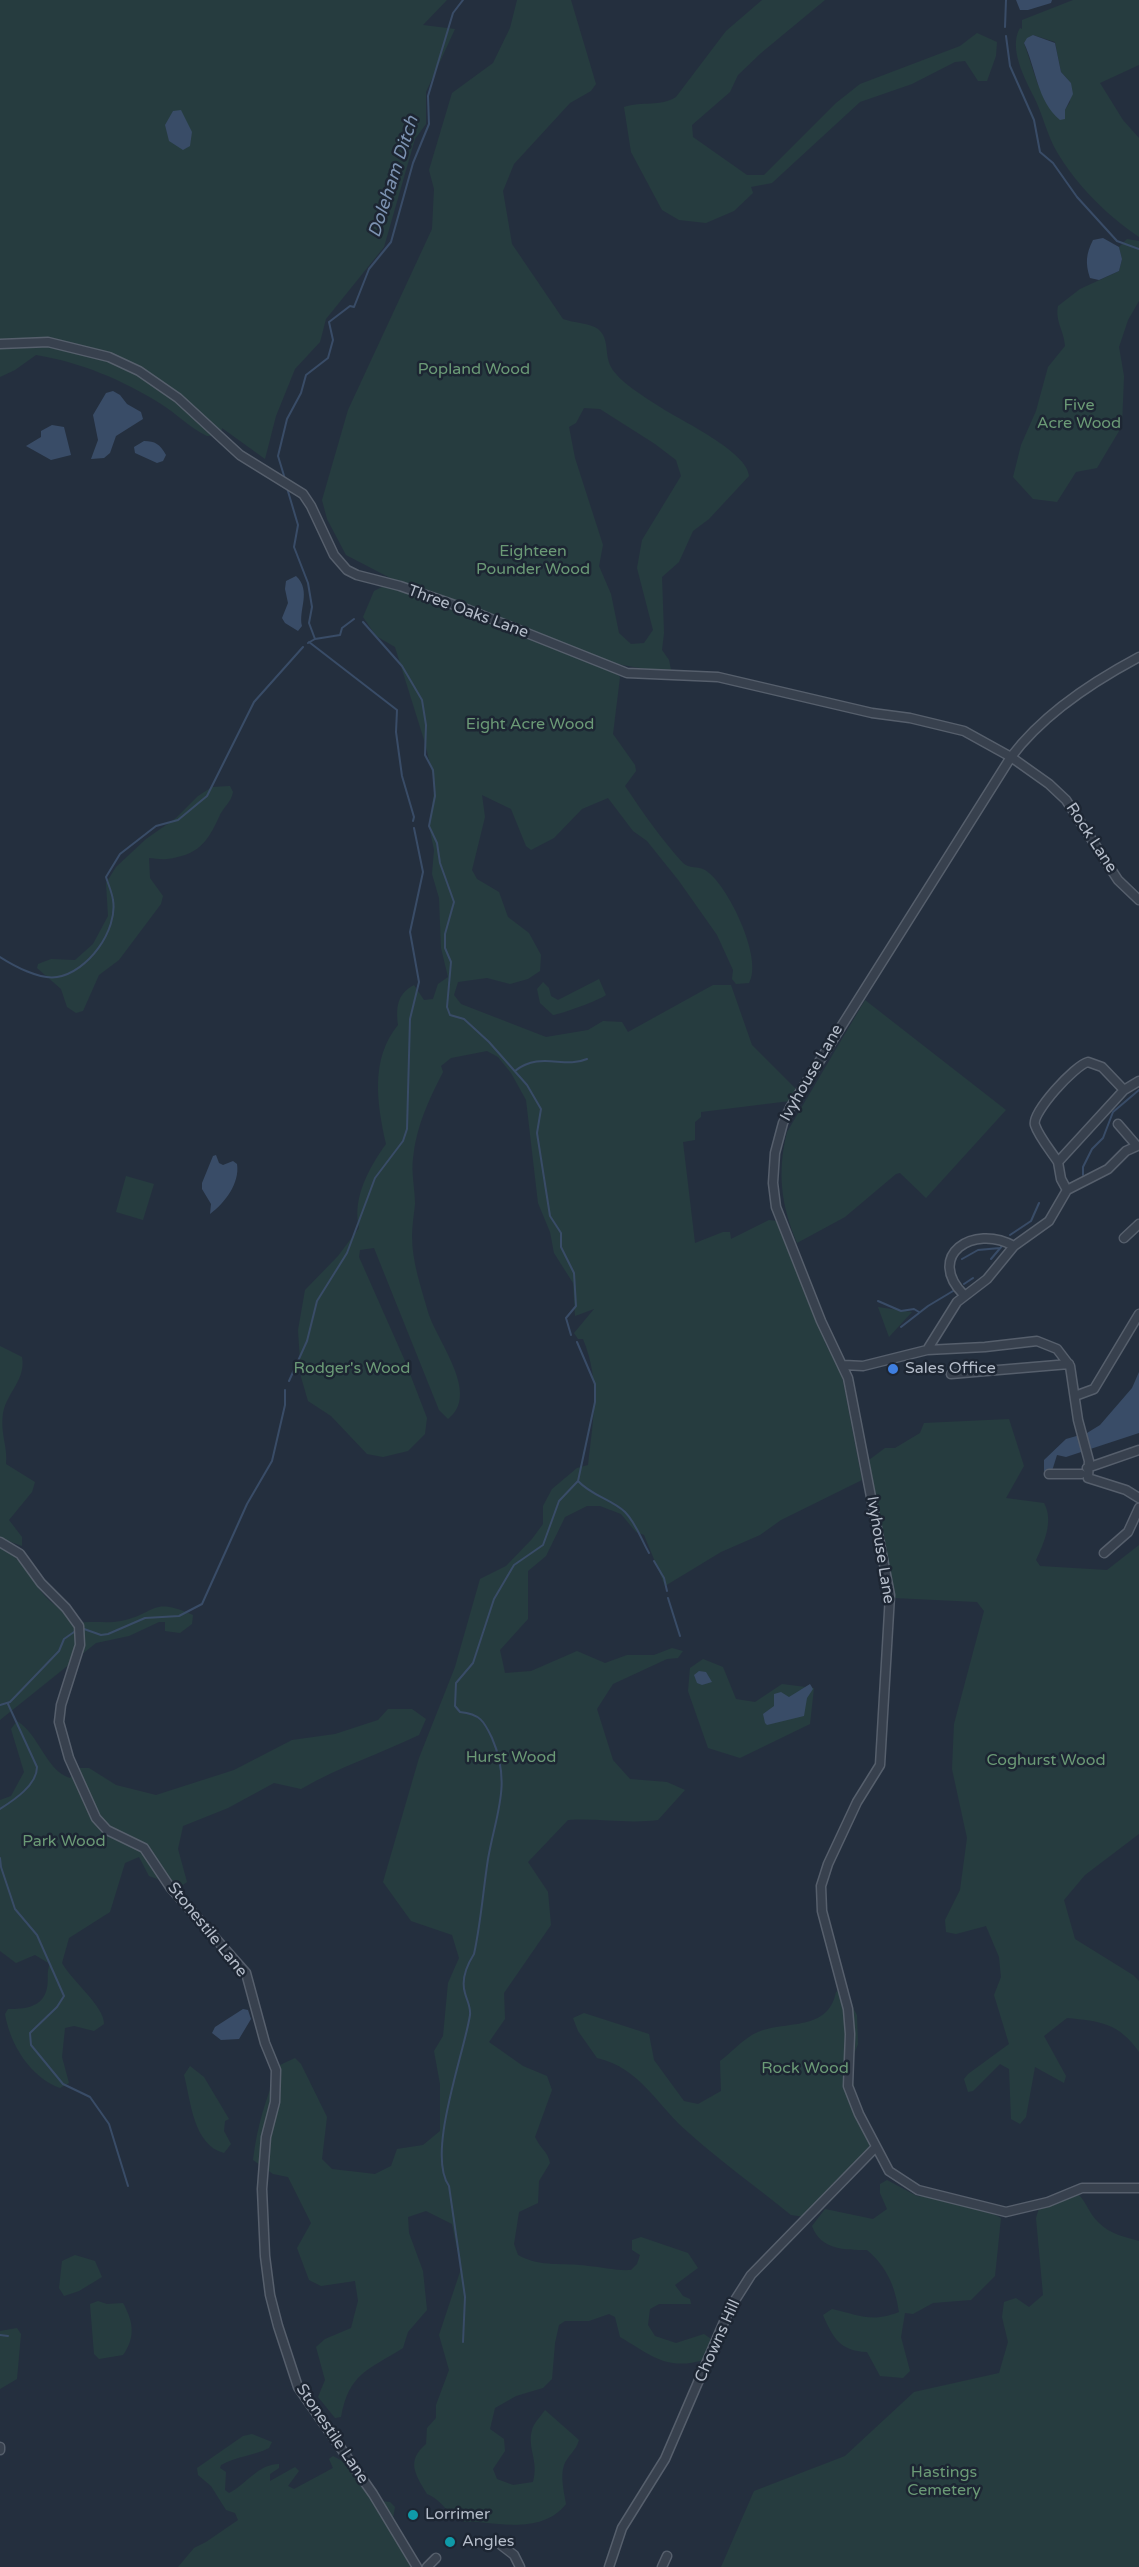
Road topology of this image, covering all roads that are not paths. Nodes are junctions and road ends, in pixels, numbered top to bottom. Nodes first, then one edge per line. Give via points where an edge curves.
1 (0, 344) edge
2 (1139, 657) edge
3 (1011, 757) junction
4 (1139, 900) edge
5 (1139, 1081) edge
6 (1124, 1090) junction
7 (1118, 1124) dead end
8 (1058, 1162) junction
9 (1067, 1190) junction
10 (1139, 1224) edge
11 (1124, 1238) dead end
12 (1014, 1245) junction
13 (964, 1294) junction
14 (1139, 1314) edge
15 (927, 1350) junction
16 (1069, 1364) junction
17 (844, 1365) junction
18 (863, 1366) junction
19 (951, 1374) dead end
20 (848, 1378) junction
21 (1075, 1396) junction
22 (1139, 1450) edge
23 (1084, 1471) junction
24 (1049, 1474) dead end
25 (1139, 1498) edge
26 (1139, 1508) edge
27 (0, 1542) edge
28 (1104, 1553) dead end
29 (875, 2148) junction
30 (1139, 2188) edge
31 (501, 2545) dead end
32 (667, 2556) dead end
33 (436, 2559) dead end
34 (417, 2567) edge
35 (427, 2567) edge
36 (520, 2567) edge
37 (609, 2567) edge
38 (662, 2567) edge

1 - 3 street, Three Oaks Lane via 48,342 128,365 178,398 240,455 290,484 311,506 334,555 346,570 357,575 469,610 627,673 718,677 872,713 942,724 964,731
2 - 3 street, Ivyhouse Lane via 1109,673 1043,721
3 - 4 street, Rock Lane via 1066,801 1118,880
3 - 17 street, Ivyhouse Lane via 826,1047 786,1115 778,1138 773,1175 778,1214 821,1321
5 - 6 street
6 - 8 street
6 - 8 street via 1102,1067 1088,1062 1065,1081 1035,1116 1035,1125
7 - 9 street via 1137,1146 1108,1169
8 - 9 street
9 - 12 street via 1050,1221
10 - 11 street
12 - 13 street via 987,1279
12 - 13 street via 983,1237 967,1241 951,1257 949,1267
13 - 15 street
14 - 21 street via 1094,1389
15 - 16 street via 1040,1341 1057,1349
15 - 18 street
16 - 19 street
16 - 21 street
17 - 18 street
17 - 20 street, Ivyhouse Lane
18 - 20 street
20 - 29 street, Ivyhouse Lane via 884,1551 890,1618 880,1765 847,1823 824,1875 821,1893 822,1911 848,2009 848,2085
21 - 23 street via 1089,1464
22 - 23 street
23 - 24 street
23 - 25 street via 1090,1480 1126,1490
26 - 28 street via 1128,1532
27 - 34 street, Stonestile Lane via 20,1554 79,1626 80,1645 59,1722 69,1758 96,1818 106,1830 144,1848 170,1887 246,1973 276,2070 262,2189 270,2295 281,2336 301,2392 373,2494
29 - 30 street, Ivyhouse Lane via 889,2171 918,2190 1006,2212 1048,2202 1082,2188
29 - 37 street, Chowns Hill via 751,2275 730,2308 665,2459 622,2528
31 - 36 street via 514,2555
32 - 38 street
33 - 35 street

